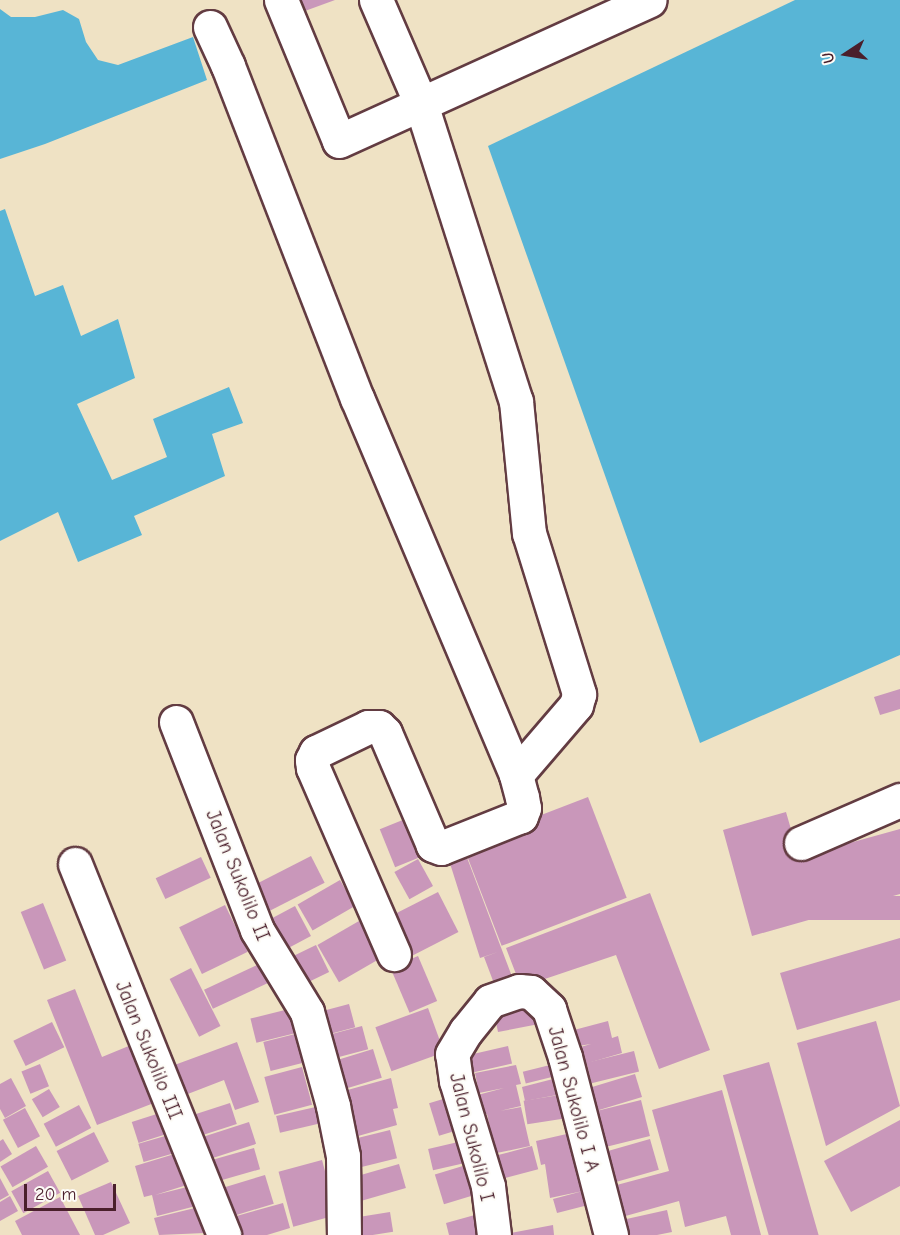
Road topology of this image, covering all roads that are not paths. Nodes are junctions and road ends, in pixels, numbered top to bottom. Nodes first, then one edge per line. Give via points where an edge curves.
1 (281, 0) edge
2 (376, 0) edge
3 (650, 0) edge
4 (210, 27) dead end
5 (422, 104) junction
6 (176, 722) dead end
7 (516, 775) junction
8 (900, 800) edge
9 (801, 843) dead end
10 (75, 864) dead end
11 (394, 954) dead end
12 (458, 1041) joint
13 (224, 1235) edge
14 (344, 1235) edge
15 (494, 1235) edge
16 (611, 1235) edge

1 - 5 lane via 339,141
2 - 5 lane
3 - 5 lane
4 - 7 lane via 357,398
5 - 7 lane via 516,401 529,533 579,694 576,705
6 - 14 lane, Jalan Sukolilo II via 257,930 307,1012 343,1156
7 - 11 lane via 524,808 521,816 441,848 433,845 379,727 368,727 316,752 313,768
8 - 9 lane
10 - 13 lane, Jalan Sukolilo III
12 - 15 lane, Jalan Sukolilo I via 452,1054 456,1081 488,1186
12 - 16 lane, Jalan Sukolilo I A via 490,1001 519,991 531,993 549,1009

